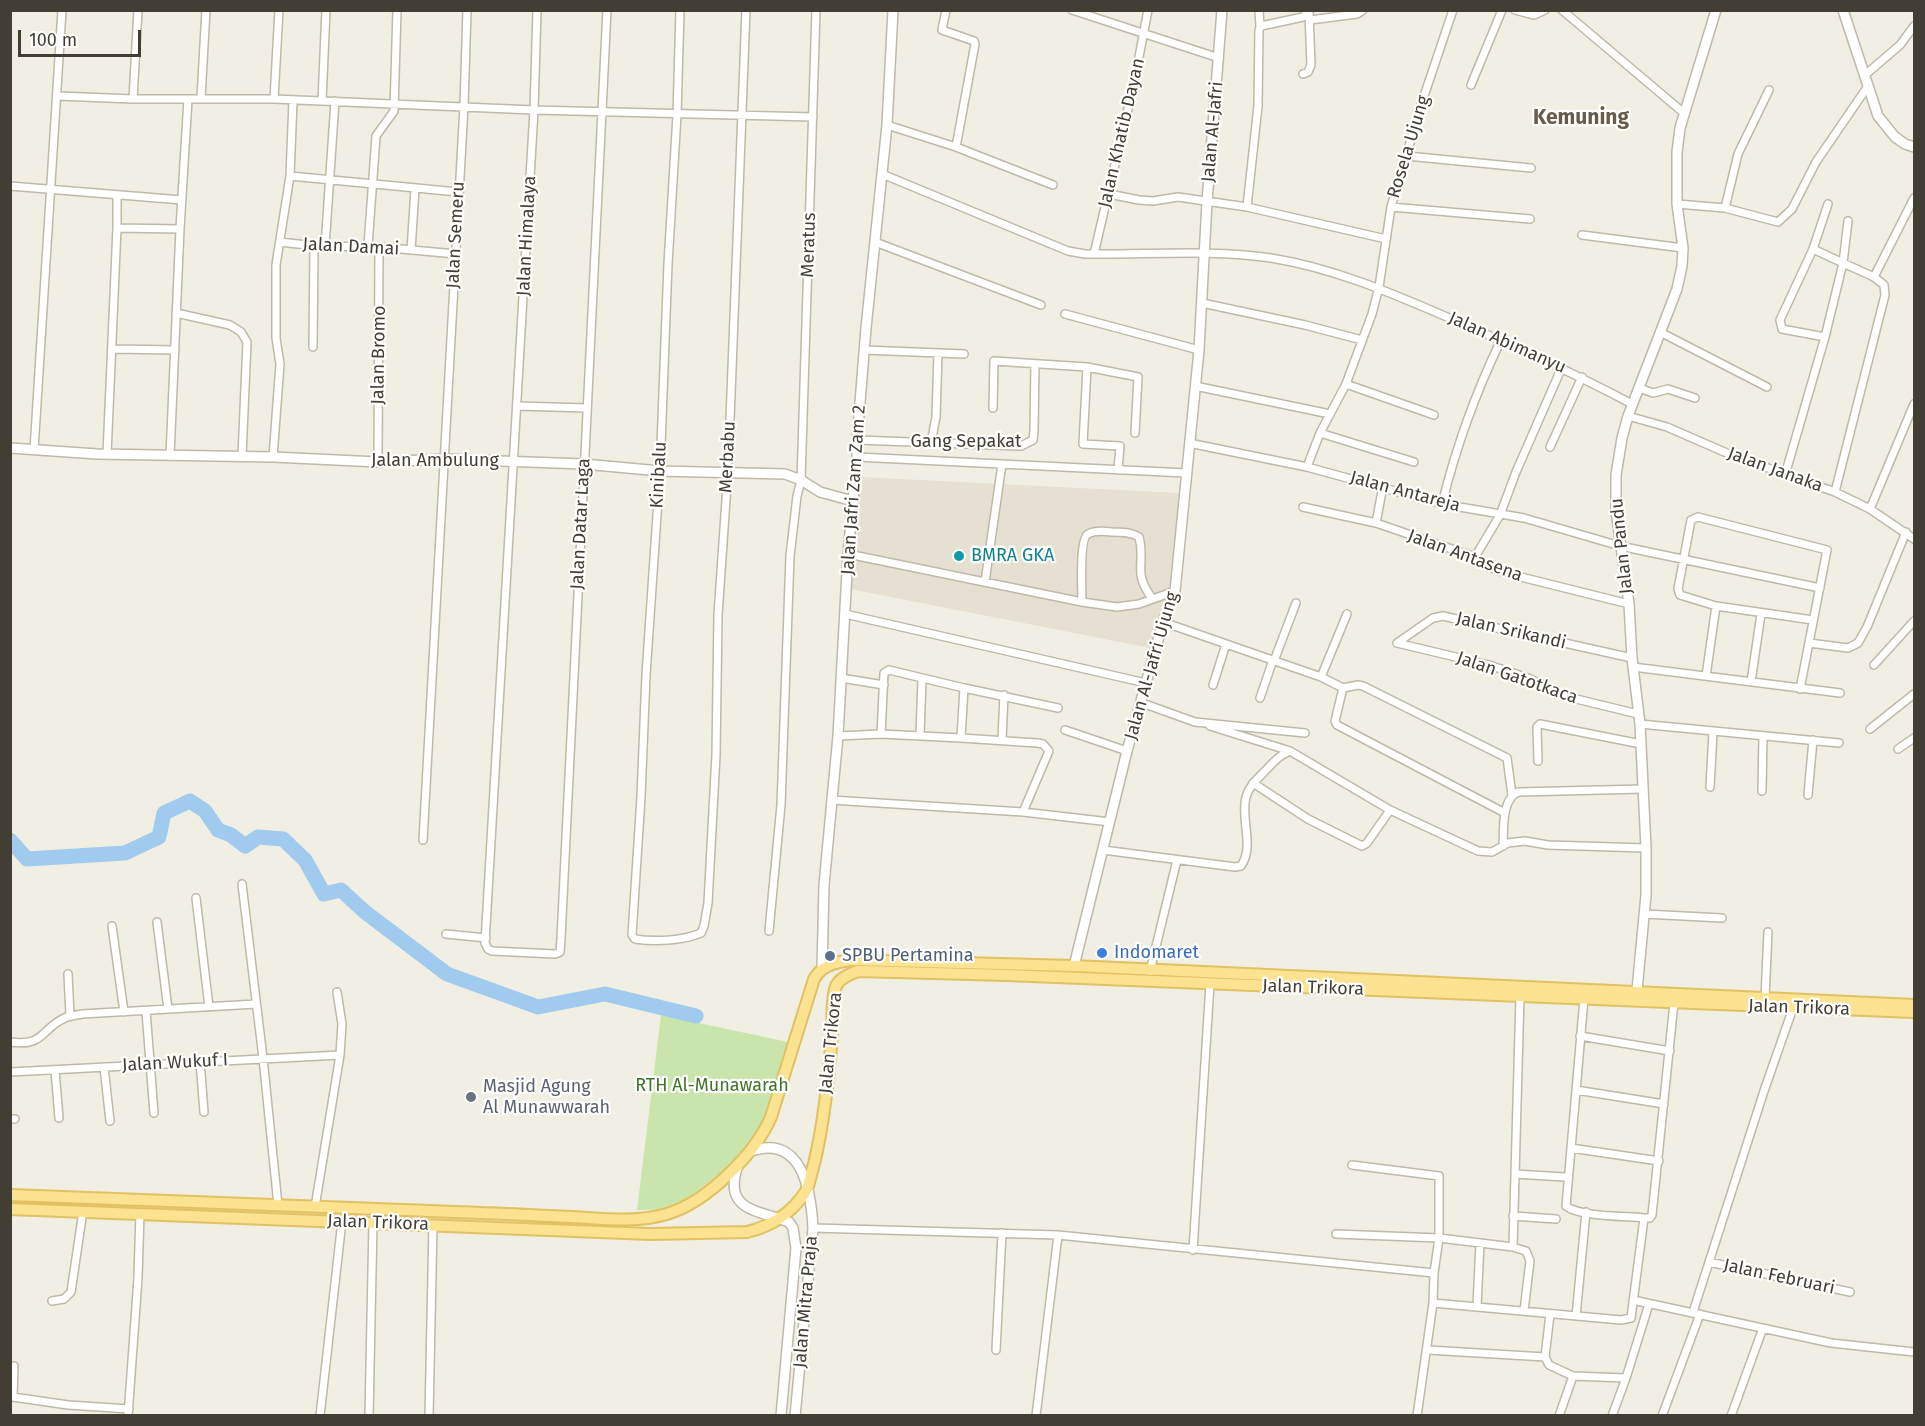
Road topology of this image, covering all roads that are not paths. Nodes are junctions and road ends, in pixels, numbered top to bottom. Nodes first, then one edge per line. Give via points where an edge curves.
1 (62, 10) edge
2 (138, 10) edge
3 (206, 10) edge
4 (279, 10) edge
5 (326, 10) edge
6 (398, 10) edge
7 (467, 10) edge
8 (537, 10) edge
9 (607, 10) edge
10 (680, 10) edge
11 (746, 10) edge
12 (816, 10) edge
13 (893, 10) edge
14 (946, 10) edge
15 (1072, 10) edge
16 (1097, 10) edge
17 (1148, 10) edge
18 (1222, 10) edge
19 (1259, 10) edge
20 (1363, 10) edge
21 (1453, 10) edge
22 (1502, 10) edge
23 (1515, 10) edge
24 (1545, 10) edge
25 (1562, 10) edge
26 (1716, 10) edge
27 (1843, 10) edge
28 (1310, 14) edge
29 (1096, 19) junction
30 (1914, 26) edge
31 (1260, 27) junction
32 (1144, 33) junction
33 (1219, 58) junction
34 (1303, 74) dead end
35 (1865, 75) junction
36 (1471, 85) dead end
37 (1868, 86) junction
38 (1769, 90) dead end
39 (58, 96) junction
40 (201, 98) junction
41 (134, 99) junction
42 (188, 99) junction
43 (274, 99) junction
44 (293, 100) junction
45 (322, 101) junction
46 (336, 101) junction
47 (394, 103) junction
48 (464, 106) junction
49 (534, 110) junction
50 (604, 110) junction
51 (677, 114) junction
52 (1685, 114) junction
53 (743, 115) junction
54 (813, 117) junction
55 (887, 125) junction
56 (956, 147) junction
57 (1914, 147) edge
58 (1407, 156) junction
59 (1531, 168) dead end
60 (882, 174) junction
61 (290, 176) junction
62 (331, 181) junction
63 (373, 184) junction
64 (1053, 185) dead end
65 (10, 186) edge
66 (51, 189) junction
67 (415, 189) junction
68 (458, 192) junction
69 (1109, 194) junction
70 (117, 196) junction
71 (1914, 198) edge
72 (182, 200) junction
73 (1207, 202) junction
74 (1677, 204) junction
75 (1828, 204) dead end
76 (1247, 207) junction
77 (1391, 207) junction
78 (1725, 208) junction
79 (1530, 219) dead end
80 (1848, 221) dead end
81 (117, 228) junction
82 (180, 229) junction
83 (1582, 235) dead end
84 (1386, 239) junction
85 (279, 242) junction
86 (875, 242) junction
87 (314, 246) junction
88 (368, 246) junction
89 (325, 247) junction
90 (379, 248) junction
91 (1683, 248) junction
92 (1813, 249) junction
93 (411, 250) junction
94 (456, 254) junction
95 (1094, 254) junction
96 (1204, 254) junction
97 (1843, 263) junction
98 (1874, 277) junction
99 (1379, 287) junction
100 (1202, 303) junction
101 (1041, 305) dead end
102 (176, 313) junction
103 (1065, 314) dead end
104 (1660, 332) junction
105 (1825, 337) junction
106 (1362, 340) junction
107 (1501, 340) junction
108 (313, 347) dead end
109 (113, 349) junction
110 (175, 350) junction
111 (1199, 350) junction
112 (864, 351) junction
113 (938, 353) junction
114 (964, 354) dead end
115 (1035, 364) junction
116 (1562, 367) junction
117 (1087, 368) junction
118 (1582, 377) junction
119 (1346, 384) junction
120 (1195, 386) junction
121 (1767, 387) dead end
122 (1639, 388) junction
123 (1695, 398) dead end
124 (1632, 404) junction
125 (1914, 404) edge
126 (517, 406) junction
127 (587, 408) junction
128 (993, 408) dead end
129 (1330, 414) junction
130 (1434, 416) dead end
131 (1628, 416) junction
132 (1135, 433) dead end
133 (1320, 434) junction
134 (857, 440) junction
135 (931, 443) junction
136 (1189, 443) junction
137 (1550, 447) dead end
138 (10, 448) edge
139 (34, 450) junction
140 (107, 454) junction
141 (170, 456) junction
142 (242, 456) junction
143 (273, 457) junction
144 (857, 457) junction
145 (445, 459) junction
146 (378, 462) junction
147 (514, 462) junction
148 (1414, 462) dead end
149 (584, 464) junction
150 (1002, 464) junction
151 (1307, 467) junction
152 (1118, 470) junction
153 (660, 471) junction
154 (728, 471) junction
155 (1186, 473) junction
156 (1785, 475) junction
157 (801, 480) junction
158 (1383, 486) junction
159 (1835, 492) junction
160 (853, 501) junction
161 (1443, 504) junction
162 (1303, 507) dead end
163 (1870, 509) junction
164 (1500, 515) junction
165 (1376, 523) junction
166 (1906, 532) junction
167 (1914, 539) edge
168 (1620, 546) junction
169 (848, 554) junction
170 (1475, 557) junction
171 (1683, 559) junction
172 (985, 582) junction
173 (1820, 588) junction
174 (1175, 591) junction
175 (1152, 598) junction
176 (1082, 603) junction
177 (1296, 603) dead end
178 (1629, 604) junction
179 (1716, 606) junction
180 (845, 614) junction
181 (1347, 614) dead end
182 (1761, 614) junction
183 (1813, 620) junction
184 (1914, 621) edge
185 (1163, 622) junction
186 (1397, 643) joint
187 (1809, 643) junction
188 (1226, 644) junction
189 (1273, 661) junction
190 (1632, 663) junction
191 (1874, 665) dead end
192 (1707, 676) junction
193 (1321, 677) junction
194 (841, 678) junction
195 (922, 678) junction
196 (1751, 682) junction
197 (1146, 683) junction
198 (884, 685) junction
199 (1213, 686) dead end
200 (964, 688) junction
201 (1343, 688) junction
202 (1800, 689) junction
203 (1840, 693) dead end
204 (1914, 694) edge
205 (1004, 695) junction
206 (1260, 698) dead end
207 (1142, 703) junction
208 (1058, 708) dead end
209 (1639, 719) junction
210 (1195, 722) junction
211 (1870, 729) dead end
212 (1065, 730) dead end
213 (1713, 732) junction
214 (1305, 733) dead end
215 (881, 734) junction
216 (838, 736) junction
217 (920, 736) junction
218 (1763, 736) junction
219 (961, 738) junction
220 (1914, 738) edge
221 (1002, 740) junction
222 (1813, 740) junction
223 (1839, 743) dead end
224 (1641, 744) junction
225 (1898, 749) dead end
226 (1127, 752) junction
227 (1290, 752) junction
228 (1538, 761) dead end
229 (1253, 783) junction
230 (1710, 787) dead end
231 (1643, 789) junction
232 (1762, 791) dead end
233 (1512, 795) junction
234 (1808, 795) dead end
235 (831, 800) junction
236 (1390, 810) junction
237 (1023, 812) junction
238 (1505, 813) junction
239 (1110, 822) junction
240 (423, 840) dead end
241 (1503, 846) junction
242 (1646, 848) junction
243 (1103, 850) junction
244 (1177, 860) junction
245 (242, 884) dead end
246 (196, 898) dead end
247 (1645, 914) junction
248 (1722, 918) dead end
249 (158, 922) dead end
250 (112, 926) dead end
251 (769, 931) dead end
252 (1768, 932) dead end
253 (446, 934) dead end
254 (486, 938) junction
255 (634, 939) joint
256 (1074, 966) junction
257 (822, 969) junction
258 (990, 969) junction
259 (1007, 969) junction
260 (1150, 970) junction
261 (68, 974) dead end
262 (1210, 984) junction
263 (1637, 990) junction
264 (337, 992) dead end
265 (1520, 996) junction
266 (1765, 998) junction
267 (1584, 999) junction
268 (1705, 999) junction
269 (1674, 1003) junction
270 (256, 1004) junction
271 (1914, 1005) edge
272 (209, 1007) junction
273 (1793, 1008) junction
274 (168, 1009) junction
275 (146, 1011) junction
276 (124, 1012) junction
277 (1914, 1012) edge
278 (70, 1016) junction
279 (1580, 1036) junction
280 (10, 1042) edge
281 (1670, 1051) junction
282 (340, 1055) junction
283 (263, 1058) junction
284 (200, 1061) junction
285 (150, 1064) junction
286 (104, 1067) junction
287 (55, 1070) junction
288 (10, 1072) edge
289 (1576, 1089) junction
290 (1664, 1104) junction
291 (204, 1112) dead end
292 (154, 1113) dead end
293 (59, 1118) dead end
294 (110, 1120) dead end
295 (1571, 1148) junction
296 (751, 1151) junction
297 (1659, 1161) junction
298 (738, 1164) junction
299 (1352, 1165) dead end
300 (1515, 1174) junction
301 (1564, 1177) dead end
302 (807, 1188) junction
303 (10, 1195) edge
304 (176, 1202) junction
305 (278, 1205) junction
306 (315, 1207) junction
307 (10, 1209) edge
308 (82, 1211) junction
309 (1586, 1212) junction
310 (140, 1213) junction
311 (516, 1214) junction
312 (176, 1215) junction
313 (1513, 1216) junction
314 (1644, 1218) junction
315 (780, 1219) junction
316 (1556, 1219) dead end
317 (342, 1221) junction
318 (373, 1223) junction
319 (433, 1225) junction
320 (813, 1227) junction
321 (514, 1228) junction
322 (1002, 1233) junction
323 (1336, 1234) dead end
324 (1058, 1235) junction
325 (1439, 1238) junction
326 (1480, 1243) junction
327 (1513, 1247) junction
328 (1193, 1250) junction
329 (1708, 1262) junction
330 (1434, 1272) junction
331 (1850, 1292) dead end
332 (1634, 1300) junction
333 (52, 1301) dead end
334 (1433, 1303) junction
335 (1649, 1304) junction
336 (1477, 1306) junction
337 (1524, 1311) junction
338 (1697, 1313) junction
339 (1550, 1314) junction
340 (1576, 1316) junction
341 (1763, 1328) junction
342 (996, 1350) dead end
343 (1428, 1350) junction
344 (1914, 1352) edge
345 (1545, 1357) junction
346 (14, 1366) dead end
347 (1573, 1376) junction
348 (1626, 1378) junction
349 (12, 1397) edge
350 (129, 1412) edge
351 (320, 1416) edge
352 (369, 1416) edge
353 (429, 1416) edge
354 (781, 1416) edge
355 (795, 1416) edge
356 (1036, 1416) edge
357 (1417, 1416) edge
358 (1559, 1416) edge
359 (1612, 1416) edge
360 (1662, 1416) edge
361 (1731, 1416) edge

1 - 39 street
2 - 41 street
3 - 40 street
4 - 43 street
5 - 45 street
6 - 47 street
7 - 48 street, Jalan Semeru
8 - 49 street, Jalan Himalaya
9 - 50 street, Jalan Datar Laga
10 - 51 street, Kinibalu
11 - 53 street, Merbabu
12 - 54 street, Meratus
13 - 55 street, Jalan Jafri Zam Zam 2
14 - 56 street via 942,30 975,44
15 - 29 street
16 - 29 street
17 - 32 street, Jalan Khatib Dayan
18 - 33 street, Jalan Al-Jafri
19 - 31 street
20 - 28 street via 1357,14
21 - 58 street, Rosela Ujung
22 - 36 street
23 - 24 street via 1534,15
25 - 52 street
26 - 52 street, Jalan Pandu
27 - 35 street
28 - 31 street
28 - 34 street via 1311,65
29 - 32 street
30 - 35 street via 1900,45
31 - 76 street via 1258,106
32 - 33 street
32 - 69 street, Jalan Khatib Dayan
33 - 73 street, Jalan Al-Jafri
35 - 37 street
37 - 57 street via 1887,129
37 - 78 street via 1816,162 1792,209 1778,222
38 - 78 street via 1738,154
39 - 41 street
39 - 66 street
40 - 42 street
40 - 43 street
41 - 42 street
42 - 72 street
43 - 44 street
44 - 45 street
44 - 61 street, Jalan Damai
45 - 46 street
46 - 47 street
46 - 62 street
47 - 48 street
47 - 63 street via 392,115 376,136
48 - 49 street
48 - 68 street, Jalan Semeru
49 - 50 street
49 - 126 street, Jalan Himalaya
50 - 51 street
50 - 127 street, Jalan Datar Laga
51 - 53 street
51 - 153 street, Kinibalu
52 - 74 street, Jalan Pandu via 1677,152
53 - 54 street
53 - 154 street, Merbabu
54 - 157 street, Meratus
55 - 56 street
55 - 60 street, Jalan Jafri Zam Zam 2
56 - 64 street
58 - 59 street
58 - 77 street, Rosela Ujung
60 - 86 street, Jalan Jafri Zam Zam 2
60 - 95 street, Jalan Abimanyu via 1068,251
61 - 62 street
61 - 85 street, Jalan Damai
62 - 63 street
62 - 89 street
63 - 67 street
63 - 88 street
65 - 66 street
66 - 70 street
66 - 139 street
67 - 68 street
67 - 93 street
68 - 94 street, Jalan Semeru
69 - 73 street via 1139,200 1178,197
69 - 95 street, Jalan Khatib Dayan
70 - 72 street
70 - 81 street
71 - 98 street
72 - 82 street
73 - 76 street
73 - 96 street, Jalan Al-Jafri
74 - 78 street
74 - 91 street, Jalan Pandu
75 - 92 street
76 - 84 street
77 - 79 street
77 - 84 street, Rosela Ujung
80 - 97 street
81 - 82 street
81 - 109 street
82 - 102 street
83 - 91 street
84 - 99 street, Rosela Ujung
85 - 87 street, Jalan Damai
85 - 143 street via 276,338 280,364
86 - 101 street
86 - 112 street, Jalan Jafri Zam Zam 2
87 - 89 street, Jalan Damai
87 - 108 street
88 - 89 street, Jalan Damai
88 - 90 street, Jalan Damai
90 - 93 street, Jalan Damai
90 - 146 street, Jalan Bromo
91 - 104 street, Jalan Pandu via 1677,289
92 - 97 street
92 - 105 street via 1779,325 1782,329
93 - 94 street, Jalan Damai
94 - 145 street, Jalan Semeru
95 - 96 street, Jalan Abimanyu
96 - 99 street, Jalan Abimanyu via 1270,258
96 - 100 street, Jalan Al-Jafri Ujung
97 - 98 street
97 - 105 street
98 - 159 street via 1884,285 1885,295
99 - 106 street, Rosela Ujung
99 - 107 street, Jalan Abimanyu
100 - 106 street
100 - 111 street, Jalan Al-Jafri Ujung
102 - 110 street
102 - 142 street via 230,325 247,342
103 - 111 street
104 - 121 street
104 - 122 street, Jalan Pandu
105 - 156 street
106 - 119 street, Rosela Ujung
107 - 116 street, Jalan Abimanyu
107 - 161 street via 1479,387
109 - 110 street
109 - 140 street
110 - 141 street
111 - 120 street, Jalan Al-Jafri Ujung
112 - 113 street
112 - 134 street, Jalan Jafri Zam Zam 2
113 - 114 street
113 - 135 street
115 - 117 street
115 - 128 street via 994,361
115 - 135 street, Gang Sepakat via 1033,440 1021,446
116 - 118 street, Jalan Abimanyu
116 - 164 street
117 - 132 street via 1138,377
117 - 152 street via 1083,444 1120,446
118 - 124 street, Jalan Abimanyu
118 - 137 street
119 - 129 street, Rosela Ujung
119 - 130 street
120 - 129 street
120 - 136 street, Jalan Al-Jafri Ujung
122 - 123 street via 1653,393 1668,389
122 - 124 street, Jalan Pandu
124 - 131 street, Jalan Pandu
125 - 163 street
126 - 127 street
126 - 147 street, Jalan Himalaya
127 - 149 street, Jalan Datar Laga
129 - 133 street, Rosela Ujung
131 - 156 street, Jalan Janaka via 1667,427
131 - 168 street, Jalan Pandu via 1616,475
133 - 148 street
133 - 151 street, Rosela Ujung
134 - 135 street, Gang Sepakat
134 - 144 street, Jalan Jafri Zam Zam 2
136 - 151 street, Jalan Antareja
136 - 155 street, Jalan Al-Jafri Ujung
138 - 139 street, Jalan Ambulung
139 - 140 street, Jalan Ambulung
140 - 141 street, Jalan Ambulung
141 - 142 street, Jalan Ambulung
142 - 143 street, Jalan Ambulung
143 - 146 street, Jalan Ambulung
144 - 150 street
144 - 160 street, Jalan Jafri Zam Zam 2
145 - 146 street, Jalan Ambulung
145 - 147 street, Jalan Ambulung
145 - 240 street, Jalan Semeru
147 - 149 street, Jalan Ambulung
147 - 254 street, Jalan Himalaya
149 - 153 street, Jalan Ambulung
149 - 254 street, Jalan Datar Laga via 560,951 492,951 486,947
150 - 152 street
150 - 172 street
151 - 158 street, Jalan Antareja
152 - 155 street
153 - 154 street, Jalan Ambulung
153 - 255 street, Kinibalu
154 - 157 street, Jalan Ambulung via 785,474
154 - 255 street, Merbabu via 704,926 700,933 690,937
155 - 174 street, Jalan Al-Jafri Ujung
156 - 159 street, Jalan Janaka
157 - 160 street, Jalan Ambulung via 820,492
157 - 251 street, Meratus via 790,556 781,805
158 - 161 street, Jalan Antareja
158 - 165 street
159 - 163 street, Jalan Janaka
160 - 169 street, Jalan Jafri Zam Zam 2
161 - 164 street, Jalan Antareja
162 - 165 street, Jalan Antasena
163 - 166 street, Jalan Janaka
164 - 168 street, Jalan Antareja via 1524,518
164 - 170 street
165 - 170 street, Jalan Antasena
166 - 167 street, Jalan Janaka
166 - 187 street via 1858,643 1848,648
168 - 171 street, Jalan Antareja
168 - 178 street, Jalan Pandu
169 - 172 street
169 - 180 street, Jalan Jafri Zam Zam 2
170 - 178 street, Jalan Antasena via 1505,573
171 - 173 street, Jalan Antareja
171 - 173 street via 1690,520 1698,517 1827,550
171 - 179 street via 1680,595
172 - 176 street
173 - 183 street
174 - 175 street
174 - 185 street, Jalan Al-Jafri Ujung
175 - 176 street via 1117,607
175 - 176 street via 1141,580 1139,537 1127,532 1095,531 1084,538
177 - 189 street
178 - 190 street, Jalan Pandu
179 - 182 street
179 - 192 street
180 - 194 street, Jalan Jafri Zam Zam 2
180 - 197 street
181 - 193 street
182 - 183 street
182 - 196 street
183 - 187 street
184 - 191 street
185 - 188 street
185 - 197 street, Jalan Al-Jafri Ujung
186 - 190 street, Jalan Srikandi via 1433,618 1443,616
186 - 209 street, Jalan Gatotkaca via 1489,665 1564,696
187 - 202 street
188 - 189 street
188 - 199 street
189 - 193 street
189 - 206 street
190 - 192 street, Jalan Srikandi
190 - 209 street, Jalan Pandu
192 - 196 street, Jalan Srikandi
193 - 201 street
194 - 198 street
194 - 216 street, Jalan Jafri Zam Zam 2
195 - 198 street via 887,670
195 - 200 street
195 - 217 street
196 - 202 street, Jalan Srikandi
197 - 207 street, Jalan Al-Jafri Ujung
198 - 215 street
200 - 205 street
200 - 219 street
201 - 233 street via 1358,685 1506,758
201 - 238 street via 1337,725
202 - 203 street, Jalan Srikandi
204 - 211 street
205 - 208 street
205 - 221 street
207 - 210 street
207 - 226 street, Jalan Al-Jafri Ujung
209 - 213 street, Jalan Gatotkaca
209 - 224 street, Jalan Pandu
210 - 214 street
210 - 227 street
212 - 226 street
213 - 218 street, Jalan Gatotkaca
213 - 230 street
215 - 216 street
215 - 217 street
216 - 235 street, Jalan Jafri Zam Zam 2
217 - 219 street
218 - 222 street, Jalan Gatotkaca
218 - 232 street
219 - 221 street
220 - 225 street
221 - 237 street via 1037,742 1049,751
222 - 223 street, Jalan Gatotkaca
222 - 234 street
224 - 228 street via 1540,724
224 - 231 street, Jalan Pandu
226 - 239 street, Jalan Al-Jafri Ujung
227 - 229 street via 1282,754
227 - 236 street
229 - 236 street via 1308,819 1362,846
229 - 244 street via 1245,799 1247,853 1242,864 1235,867
231 - 233 street via 1522,791
231 - 242 street, Jalan Pandu
233 - 238 street
235 - 237 street
235 - 257 street, Jalan Jafri Zam Zam 2
236 - 241 street via 1478,851 1492,852
237 - 239 street
238 - 241 street
239 - 243 street, Jalan Al-Jafri Ujung
241 - 242 street via 1525,841
242 - 247 street, Jalan Pandu
243 - 244 street
243 - 256 street, Jalan Al-Jafri Ujung
244 - 260 street
245 - 270 street
246 - 272 street
247 - 248 street
247 - 263 street, Jalan Pandu
249 - 274 street
250 - 276 street
252 - 266 street
253 - 254 street
256 - 259 main road, Jalan Trikora
256 - 260 main road, Jalan Trikora
257 - 258 main road, Jalan Trikora via 851,960
257 - 296 main road, Jalan Trikora via 814,980 771,1117
258 - 259 main road, Jalan Trikora
258 - 302 main road, Jalan Trikora via 858,971 842,979 834,993 821,1127
259 - 262 main road, Jalan Trikora
260 - 263 main road, Jalan Trikora
261 - 278 street
262 - 265 main road, Jalan Trikora
262 - 328 street
263 - 268 main road, Jalan Trikora
264 - 282 street via 342,1024
265 - 267 main road, Jalan Trikora
265 - 300 street
266 - 268 main road, Jalan Trikora
266 - 271 main road, Jalan Trikora
267 - 269 main road, Jalan Trikora
267 - 279 street
268 - 269 main road, Jalan Trikora
268 - 273 main road, Jalan Trikora
269 - 281 street
270 - 272 street
270 - 283 street
272 - 274 street
273 - 277 main road, Jalan Trikora
273 - 329 street
274 - 275 street
275 - 276 street
275 - 285 street
276 - 278 street
278 - 280 street via 30,1043
279 - 281 street
279 - 289 street
281 - 290 street
282 - 283 street, Jalan Wukuf I
282 - 306 street
283 - 284 street, Jalan Wukuf I
283 - 305 street
284 - 285 street, Jalan Wukuf I
284 - 291 street
285 - 286 street, Jalan Wukuf I
285 - 292 street
286 - 287 street, Jalan Wukuf I
286 - 294 street
287 - 288 street, Jalan Wukuf I
287 - 293 street
289 - 290 street
289 - 295 street
290 - 297 street
295 - 297 street
295 - 309 street via 1566,1206
296 - 298 main road, Jalan Trikora
296 - 302 street via 772,1148 790,1156 801,1168
297 - 314 street via 1652,1217
298 - 311 main road, Jalan Trikora via 699,1198 667,1214 629,1221
298 - 315 street via 733,1184 738,1199 753,1211
299 - 325 street via 1440,1176
300 - 301 street
300 - 313 street
302 - 315 main road, Jalan Trikora
302 - 320 street, Jalan Mitra Praja
303 - 304 main road, Jalan Trikora
304 - 305 main road, Jalan Trikora
304 - 312 main road
305 - 306 main road, Jalan Trikora
306 - 311 main road, Jalan Trikora
307 - 308 main road, Jalan Trikora
308 - 310 main road, Jalan Trikora
308 - 333 street via 71,1292 64,1299
309 - 314 street
309 - 340 street
310 - 312 main road, Jalan Trikora
310 - 350 street
311 - 321 main road
312 - 317 main road, Jalan Trikora
313 - 316 street
313 - 327 street
314 - 332 street
315 - 321 main road, Jalan Trikora via 762,1228 738,1232 651,1234
315 - 354 street, Jalan Mitra Praja via 793,1228 796,1248
317 - 318 main road, Jalan Trikora
317 - 351 street
318 - 319 main road, Jalan Trikora
318 - 352 street
319 - 321 main road, Jalan Trikora
319 - 353 street
320 - 322 street
320 - 355 street, Jalan Mitra Praja
322 - 324 street
322 - 342 street
323 - 325 street
324 - 328 street
324 - 356 street
325 - 326 street
325 - 330 street
326 - 327 street
326 - 336 street
327 - 337 street via 1529,1255
328 - 330 street
329 - 331 street, Jalan Februari
329 - 338 street
330 - 334 street
332 - 335 street
332 - 340 street via 1633,1313 1627,1320
334 - 336 street
334 - 343 street
335 - 338 street
335 - 348 street
336 - 337 street
337 - 339 street
338 - 341 street
338 - 360 street
339 - 340 street
339 - 345 street
341 - 344 street via 1831,1343
341 - 361 street
343 - 345 street
343 - 357 street
345 - 347 street via 1549,1365
346 - 349 street
347 - 348 street
347 - 358 street
348 - 359 street
349 - 350 street

